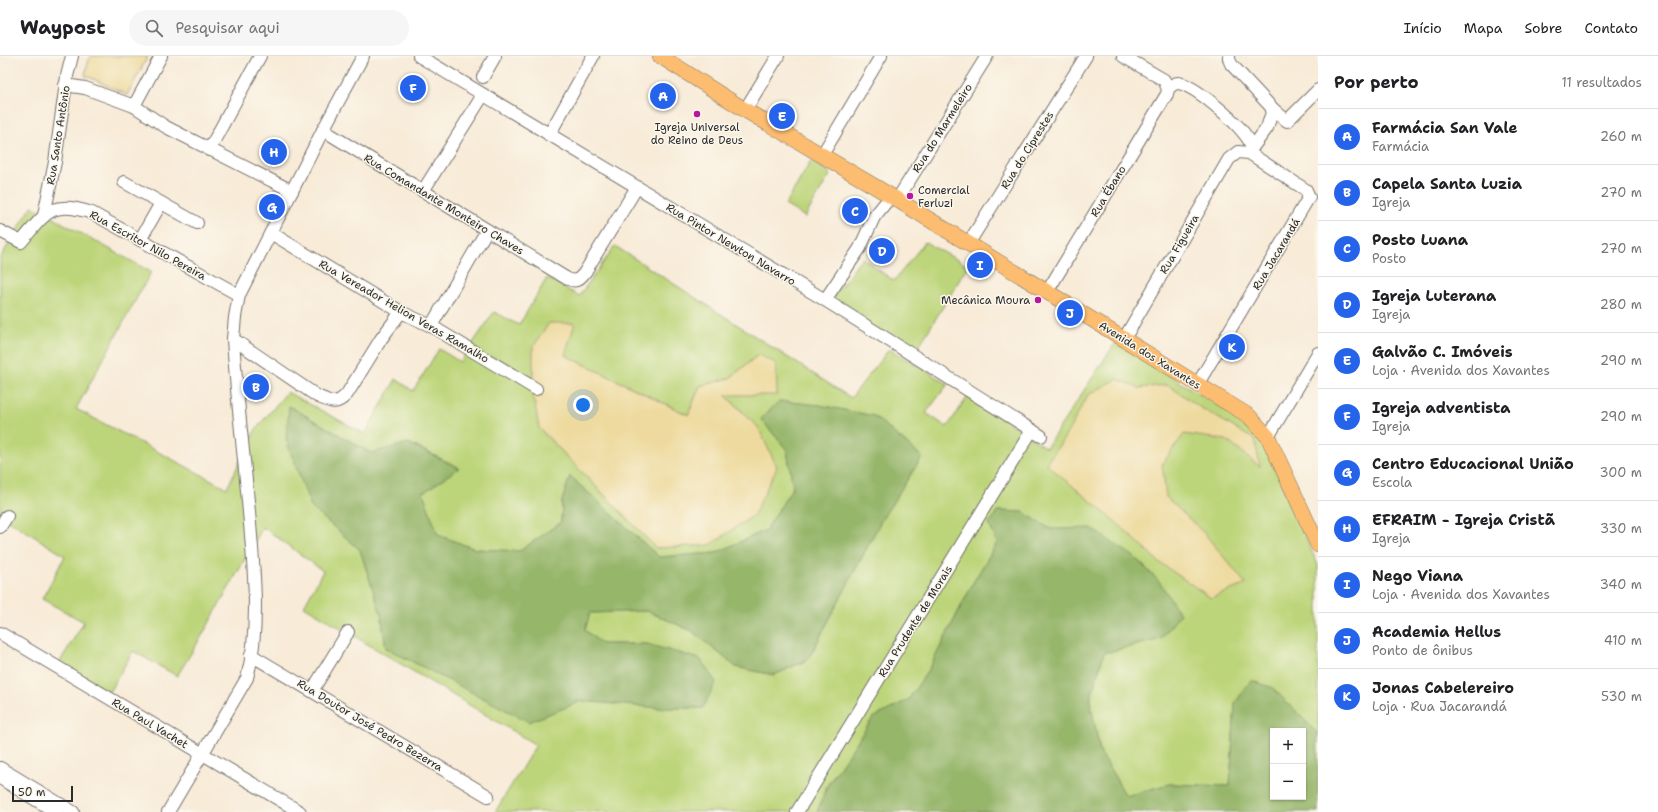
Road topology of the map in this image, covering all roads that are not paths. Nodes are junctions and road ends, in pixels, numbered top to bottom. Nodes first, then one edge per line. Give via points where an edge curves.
1 (72, 56) edge
2 (161, 56) edge
3 (260, 56) edge
4 (363, 56) edge
5 (419, 56) edge
6 (495, 56) edge
7 (593, 56) edge
8 (778, 56) edge
9 (881, 56) edge
10 (987, 56) edge
11 (1086, 56) edge
12 (1123, 56) edge
13 (669, 58) edge
14 (1230, 60) edge
15 (483, 77) dead end
16 (65, 85) junction
17 (1168, 89) junction
18 (1318, 90) edge
19 (483, 95) junction
20 (134, 106) junction
21 (1273, 109) junction
22 (745, 110) junction
23 (323, 130) junction
24 (549, 135) junction
25 (209, 150) junction
26 (1246, 151) junction
27 (822, 155) junction
28 (124, 182) dead end
29 (637, 187) junction
30 (292, 191) junction
31 (423, 191) junction
32 (894, 198) junction
33 (162, 203) junction
34 (44, 215) junction
35 (197, 223) dead end
36 (0, 230) edge
37 (487, 230) junction
38 (271, 232) junction
39 (140, 240) junction
40 (968, 244) junction
41 (1048, 292) junction
42 (239, 295) junction
43 (825, 300) junction
44 (402, 312) junction
45 (431, 326) junction
46 (233, 339) junction
47 (1124, 339) junction
48 (1318, 353) edge
49 (1197, 385) junction
50 (536, 389) dead end
51 (1036, 433) joint
52 (1268, 437) junction
53 (7, 516) dead end
54 (0, 527) edge
55 (1316, 536) edge
56 (348, 632) dead end
57 (0, 633) edge
58 (251, 655) junction
59 (312, 691) junction
60 (202, 754) junction
61 (1, 773) edge
62 (488, 796) dead end
63 (55, 808) edge
64 (73, 812) edge
65 (168, 812) edge
66 (300, 812) edge
67 (797, 812) edge

1 - 16 street, Rua Santo Antônio
2 - 20 street
3 - 25 street
4 - 23 street
5 - 19 street, Rua Pintor Newton Navarro
6 - 15 street
7 - 24 street
8 - 22 street
9 - 27 street
10 - 32 street, Rua do Marmeleiro
11 - 40 street, Rua do Ciprestes
12 - 17 street via 1164,80
13 - 22 main road, Avenida dos Xavantes
14 - 21 street
16 - 20 street via 85,88
16 - 34 street, Rua Santo Antônio via 55,162
17 - 26 street via 1177,83 1190,87 1209,100 1246,134
17 - 41 street, Rua Ébano via 1166,98
18 - 21 street via 1287,121
19 - 24 street, Rua Pintor Newton Navarro
19 - 31 street
20 - 25 street
21 - 26 street, Rua Figueira via 1267,128
22 - 27 main road, Avenida dos Xavantes
23 - 30 street
23 - 31 street, Rua Comandante Monteiro Chaves
24 - 29 street, Rua Pintor Newton Navarro
25 - 30 street
26 - 47 street, Rua Figueira via 1229,159
26 - 49 street, Rua Jacarandá via 1306,190 1309,197
27 - 32 main road, Avenida dos Xavantes
28 - 33 street
29 - 37 street, Rua Comandante Monteiro Chaves via 578,280 566,278
29 - 43 street, Rua Pintor Newton Navarro
30 - 38 street
31 - 37 street, Rua Comandante Monteiro Chaves
32 - 40 main road, Avenida dos Xavantes
32 - 43 street, Rua do Marmeleiro via 874,217 860,248
33 - 35 street
33 - 39 street
34 - 36 street, Rua Escritor Nilo Pereira via 21,242
34 - 39 street, Rua Escritor Nilo Pereira via 63,206 75,207 92,213
37 - 45 street
38 - 42 street
38 - 44 street, Rua Vereador Helion Veras Ramalho
39 - 42 street, Rua Escritor Nilo Pereira
40 - 41 main road, Avenida dos Xavantes
41 - 47 main road, Avenida dos Xavantes
42 - 46 street
43 - 51 street, Rua Pintor Newton Navarro
44 - 45 street, Rua Vereador Helion Veras Ramalho
44 - 46 street via 381,339 347,394 336,402 317,396
45 - 50 street, Rua Vereador Helion Veras Ramalho
46 - 58 street via 254,569
47 - 49 main road, Avenida dos Xavantes
48 - 52 street
49 - 52 main road, Avenida dos Xavantes via 1249,416
51 - 67 street, Rua Prudente de Morais
52 - 55 main road, Avenida dos Xavantes
53 - 54 street
56 - 59 street
57 - 60 street, Rua Paul Vachet
58 - 59 street, Rua Doutor José Pedro Bezerra
58 - 60 street via 247,678
59 - 62 street, Rua Doutor José Pedro Bezerra
60 - 65 street
60 - 66 street, Rua Paul Vachet
61 - 63 street
63 - 64 street

